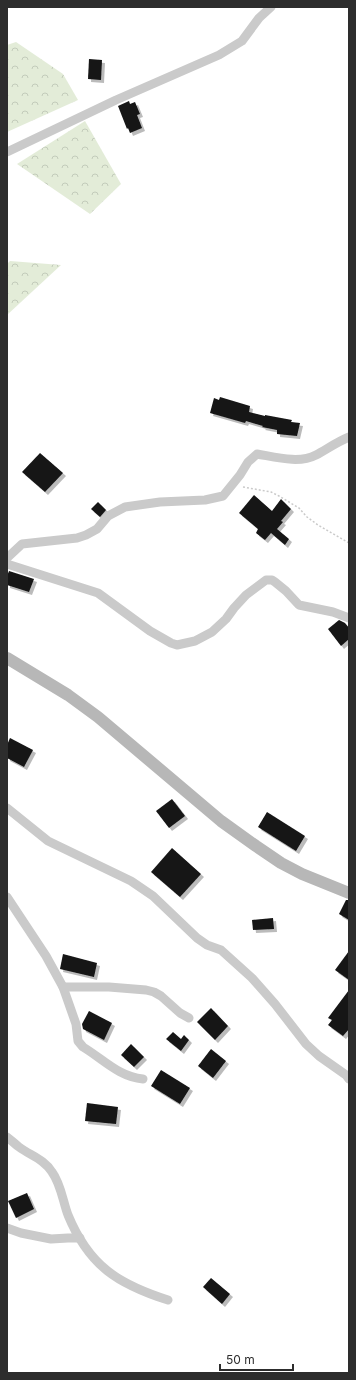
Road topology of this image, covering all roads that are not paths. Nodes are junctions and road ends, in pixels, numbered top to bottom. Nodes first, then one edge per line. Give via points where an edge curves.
1 (271, 7) edge
2 (7, 152) edge
3 (349, 437) edge
4 (7, 558) edge
5 (7, 564) edge
6 (349, 618) edge
7 (7, 658) edge
8 (7, 808) edge
9 (349, 894) edge
10 (7, 898) edge
11 (63, 987) junction
12 (189, 1018) dead end
13 (348, 1075) edge
14 (143, 1079) dead end
15 (7, 1137) edge
16 (7, 1228) edge
17 (80, 1238) junction
18 (168, 1300) dead end

1 - 2 street via 242,40 219,56 136,91
3 - 4 street via 315,456 303,458 257,454 223,496 125,507 108,516 86,535 22,544
5 - 6 street via 98,593 150,631 178,645 195,641 212,632 246,595 266,580 275,582 299,605
7 - 9 main road via 68,695 98,717 208,811 280,863
8 - 13 street via 48,841 131,880 153,896 197,938 221,950 252,978 306,1044
10 - 11 street via 46,956
11 - 12 street via 146,990 154,992
11 - 14 street via 76,1024 78,1041 83,1048 124,1075
15 - 17 street via 45,1163 53,1173 68,1216
16 - 17 street via 51,1239
17 - 18 street via 104,1270 118,1280

